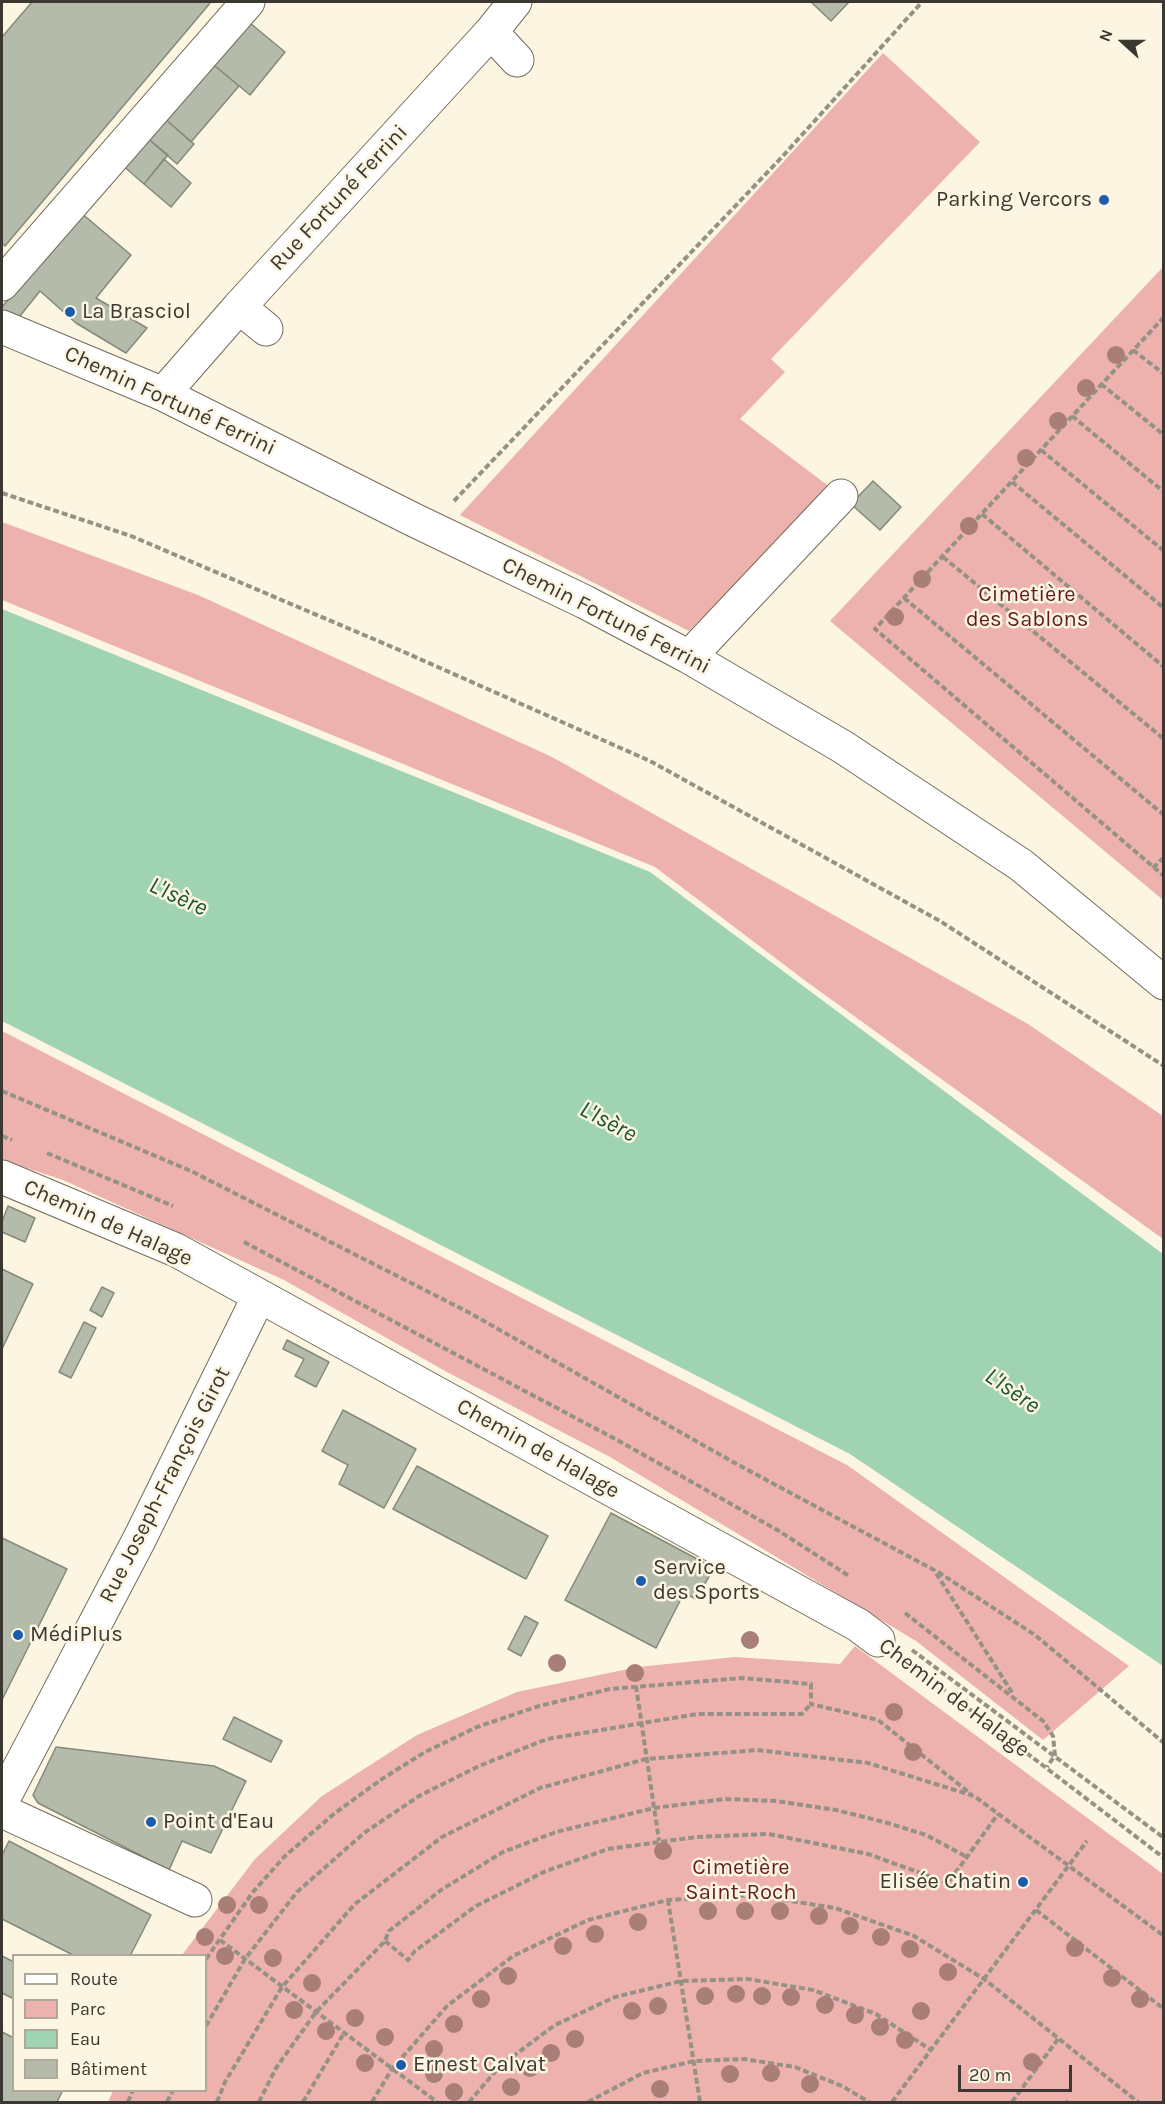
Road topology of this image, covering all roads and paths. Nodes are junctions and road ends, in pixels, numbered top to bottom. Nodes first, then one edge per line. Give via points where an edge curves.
1 (248, 2) edge
2 (515, 2) edge
3 (922, 2) edge
4 (491, 32) junction
5 (517, 60) dead end
6 (2, 284) edge
7 (239, 307) junction
8 (1164, 317) edge
9 (2, 327) edge
10 (266, 329) dead end
11 (1133, 350) junction
12 (1164, 374) edge
13 (1101, 384) junction
14 (163, 394) junction
15 (1072, 416) junction
16 (1164, 435) edge
17 (1041, 450) junction
18 (1012, 482) junction
19 (1164, 492) edge
20 (2, 493) edge
21 (841, 496) dead end
22 (982, 514) junction
23 (428, 527) junction
24 (1164, 551) edge
25 (943, 557) junction
26 (904, 598) junction
27 (1164, 609) edge
28 (689, 657) junction
29 (1164, 667) edge
30 (1164, 739) edge
31 (1164, 815) edge
32 (1164, 857) edge
33 (1153, 868) junction
34 (1164, 876) edge
35 (1164, 983) edge
36 (1164, 1066) edge
37 (2, 1091) edge
38 (2, 1177) edge
39 (259, 1296) junction
40 (934, 1570) junction
41 (878, 1640) junction
42 (636, 1686) junction
43 (1016, 1698) dead end
44 (811, 1704) junction
45 (641, 1723) junction
46 (1164, 1743) edge
47 (1055, 1755) junction
48 (646, 1759) junction
49 (1047, 1767) junction
50 (974, 1796) junction
51 (2, 1801) edge
52 (654, 1808) junction
53 (2, 1811) edge
54 (998, 1814) junction
55 (1164, 1838) edge
56 (659, 1841) junction
57 (1087, 1841) dead end
58 (968, 1857) junction
59 (1164, 1858) edge
60 (1068, 1866) junction
61 (195, 1900) dead end
62 (668, 1900) junction
63 (1036, 1909) junction
64 (1164, 1936) edge
65 (220, 1940) junction
66 (385, 1941) junction
67 (207, 1958) edge
68 (245, 1959) junction
69 (984, 1979) junction
70 (681, 1981) junction
71 (282, 1987) junction
72 (1164, 2009) edge
73 (316, 2012) junction
74 (207, 2024) edge
75 (344, 2033) junction
76 (1058, 2039) junction
77 (931, 2050) junction
78 (694, 2061) junction
79 (392, 2069) junction
80 (217, 2103) edge
81 (259, 2103) edge
82 (303, 2103) edge
83 (372, 2103) edge
84 (437, 2103) edge
85 (469, 2103) edge
86 (588, 2103) edge
87 (700, 2103) edge
88 (869, 2103) edge
89 (892, 2103) edge
90 (1012, 2103) edge
91 (1138, 2103) edge

1 - 6 street
2 - 4 street, Rue Fortuné Ferrini
3 - 23 path via 782,157
4 - 5 street
4 - 7 street, Rue Fortuné Ferrini
7 - 10 street
7 - 14 street, Rue Fortuné Ferrini
8 - 11 path
9 - 14 street, Chemin Fortuné Ferrini
11 - 12 path
11 - 13 path
13 - 15 path
13 - 16 path
14 - 23 street, Chemin Fortuné Ferrini
15 - 17 path
15 - 19 path
17 - 18 path
17 - 24 path
18 - 22 path
18 - 27 path
20 - 36 path via 131,536 650,761 940,921
21 - 28 street
22 - 25 path
22 - 29 path
23 - 28 street, Chemin Fortuné Ferrini
25 - 26 path
25 - 30 path
26 - 31 path
26 - 33 path via 875,629
28 - 35 street, Chemin Fortuné Ferrini via 843,747 1021,865
32 - 33 path
33 - 34 path
37 - 40 path via 191,1171 436,1296
38 - 39 street, Chemin de Halage via 176,1250
39 - 41 street, Chemin de Halage via 858,1624
39 - 51 street, Rue Joseph-François Girot via 139,1540
40 - 43 path
40 - 46 path via 1035,1635
41 - 47 path via 898,1641
41 - 49 path, Chemin de Halage
42 - 44 path via 743,1678 794,1681 811,1684
42 - 45 path
42 - 65 path via 539,1706 425,1752 334,1813 285,1856 253,1892
44 - 45 path via 802,1714 698,1714
44 - 50 path via 878,1720
45 - 48 path
45 - 68 path via 547,1739 419,1796 364,1833 297,1892
47 - 49 path, Chemin de Halage
47 - 55 path
48 - 50 path via 757,1750 868,1762
48 - 52 path
48 - 71 path via 540,1788 442,1837 355,1904
49 - 59 path, Chemin de Halage
50 - 54 path
52 - 56 path
52 - 58 path via 725,1798 836,1810 926,1835
52 - 66 path via 556,1832 503,1852 441,1890 389,1931
53 - 61 street
54 - 58 path
54 - 60 path
56 - 58 path via 769,1834 868,1854 948,1883
56 - 66 path via 608,1849 546,1871 476,1906 408,1960
57 - 60 path
60 - 63 path
60 - 64 path
62 - 69 path via 752,1895 835,1908 914,1936
62 - 70 path
62 - 79 path via 588,1920 513,1956 447,2006
63 - 69 path
63 - 72 path
65 - 67 path
65 - 68 path
66 - 73 path
68 - 71 path
68 - 74 path
69 - 76 path
69 - 77 path
70 - 77 path via 748,1979 813,1990 876,2014
70 - 78 path
70 - 85 path via 615,1997 555,2025 500,2066
71 - 73 path
71 - 80 path via 225,2082
73 - 75 path
73 - 81 path via 276,2068
75 - 79 path
75 - 82 path
76 - 90 path
76 - 91 path
77 - 89 path
78 - 86 path via 643,2073
78 - 87 path
78 - 88 path via 744,2059 795,2067 842,2086
79 - 83 path
79 - 84 path

